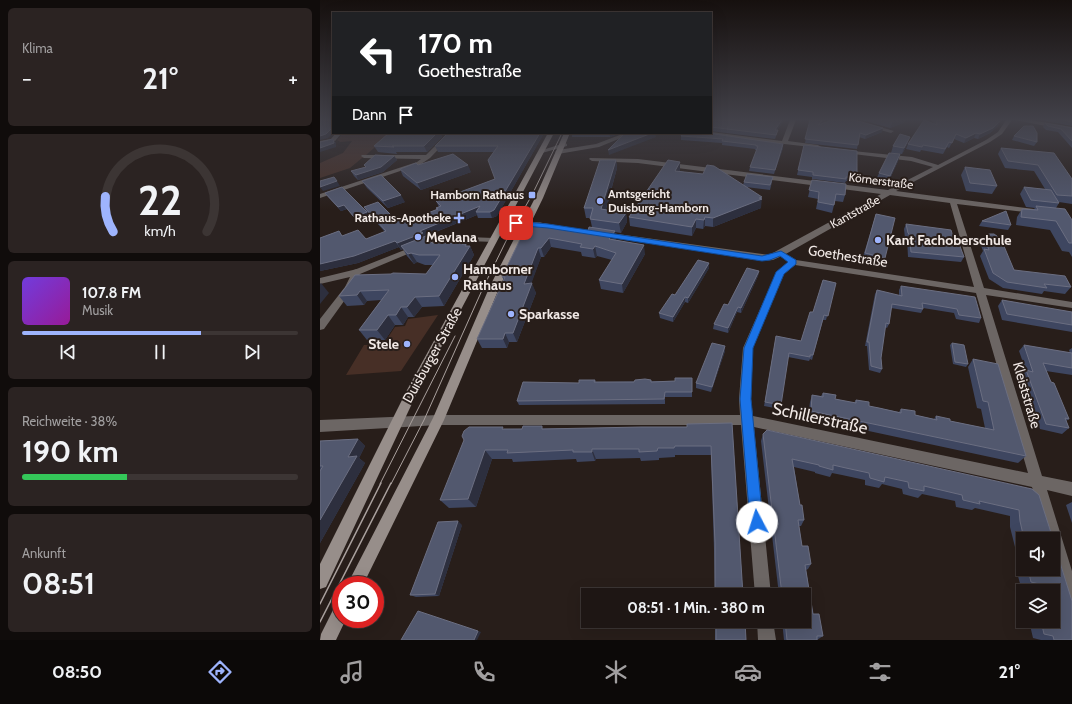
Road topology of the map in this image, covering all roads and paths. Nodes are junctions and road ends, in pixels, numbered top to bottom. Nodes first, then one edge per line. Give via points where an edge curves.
1 (560, 149) edge
2 (435, 150) edge
3 (552, 150) edge
4 (836, 150) edge
5 (971, 150) edge
6 (542, 151) joint
7 (364, 156) dead end
8 (403, 156) junction
9 (428, 157) junction
10 (592, 159) dead end
11 (939, 167) junction
12 (404, 169) junction
13 (888, 193) junction
14 (320, 196) edge
15 (953, 201) junction
16 (1043, 212) edge
17 (503, 223) junction
18 (526, 224) junction
19 (555, 227) edge
20 (594, 233) edge
21 (494, 240) junction
22 (781, 253) junction
23 (793, 262) junction
24 (357, 272) junction
25 (320, 281) edge
26 (981, 290) junction
27 (1072, 305) edge
28 (320, 326) edge
29 (398, 420) junction
30 (438, 420) junction
31 (747, 420) junction
32 (320, 426) edge
33 (1037, 481) junction
34 (1072, 489) edge
35 (325, 565) edge
36 (360, 576) edge
37 (320, 581) edge
38 (762, 588) edge
39 (1072, 597) edge
40 (333, 628) edge
41 (766, 628) edge
42 (327, 640) edge
43 (767, 640) edge

1 - 18 main road, Duisburger Straße
2 - 9 street
3 - 6 street
4 - 11 street via 912,159
5 - 11 street, Kantstraße
6 - 17 main road, Duisburger Straße
7 - 8 street
8 - 9 street
8 - 12 street via 398,164
9 - 12 street
10 - 13 street, Körnerstraße via 638,161
11 - 13 street, Kantstraße
12 - 14 street
13 - 15 street, Körnerstraße
13 - 22 street, Kantstraße
15 - 16 street, Körnerstraße
15 - 26 street, Kleiststraße
17 - 18 street
17 - 21 main road, Duisburger Straße
18 - 19 street
18 - 30 main road, Duisburger Straße via 495,286
20 - 22 street via 762,258 770,258
21 - 24 street via 440,238
21 - 29 main road, Duisburger Straße
22 - 23 street, Goethestraße
23 - 26 street, Goethestraße
23 - 31 street via 780,272 748,348
24 - 25 street
24 - 28 street via 349,288
26 - 27 street, Goethestraße
26 - 33 street, Kleiststraße
29 - 30 street, Schillerstraße
29 - 32 street, Schillerstraße
29 - 35 main road, Duisburger Straße
30 - 31 street, Schillerstraße
30 - 36 main road, Duisburger Straße
31 - 33 street, Schillerstraße
31 - 38 street
33 - 34 street, Schillerstraße
33 - 39 street, Kleiststraße
35 - 37 main road, Duisburger Straße
40 - 42 main road
41 - 43 street

